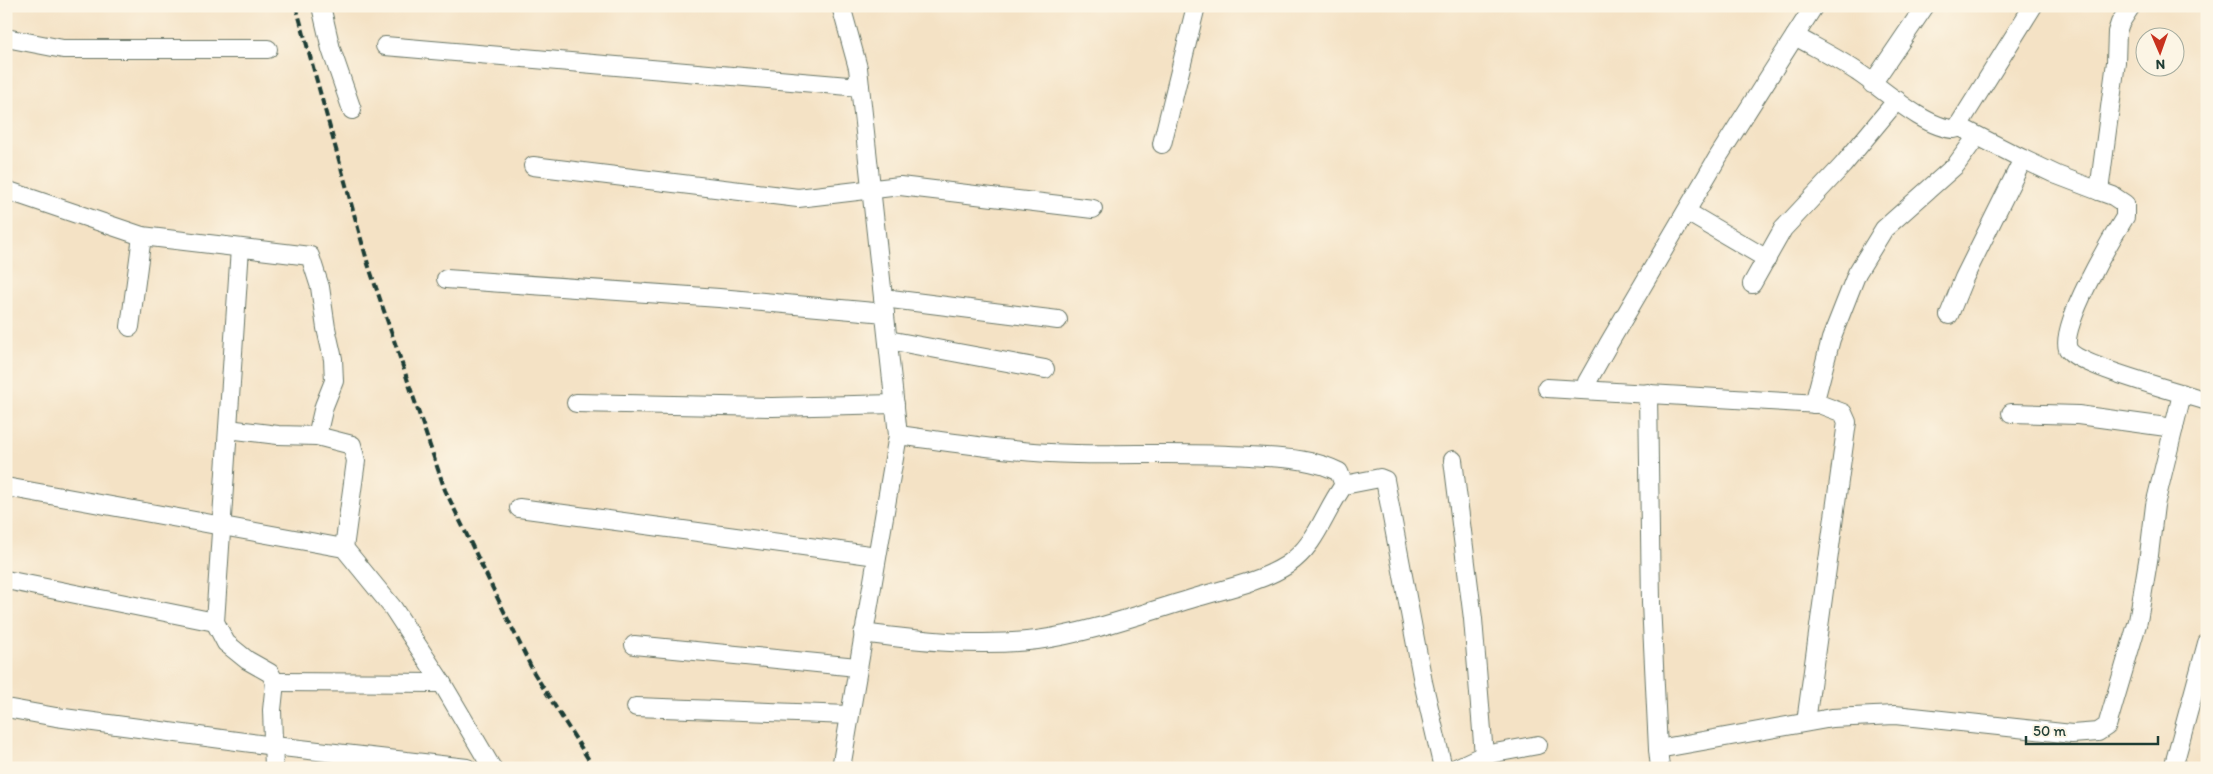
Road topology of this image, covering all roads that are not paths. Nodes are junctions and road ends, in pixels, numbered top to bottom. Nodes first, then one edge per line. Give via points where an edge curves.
1 (322, 6) edge
2 (841, 6) edge
3 (1196, 6) edge
4 (1814, 6) edge
5 (1925, 6) edge
6 (2033, 6) edge
7 (2131, 6) edge
8 (1795, 36) junction
9 (6, 38) edge
10 (385, 46) dead end
11 (268, 49) dead end
12 (1872, 84) junction
13 (860, 87) junction
14 (1897, 100) junction
15 (352, 110) dead end
16 (1958, 126) junction
17 (1977, 136) junction
18 (1162, 144) dead end
19 (2023, 159) junction
20 (533, 166) dead end
21 (871, 189) junction
22 (6, 190) edge
23 (2099, 191) junction
24 (1093, 209) dead end
25 (1687, 212) junction
26 (142, 236) junction
27 (240, 248) junction
28 (1767, 259) junction
29 (446, 279) dead end
30 (1752, 284) dead end
31 (884, 305) junction
32 (1949, 315) dead end
33 (1058, 320) dead end
34 (130, 327) dead end
35 (888, 340) junction
36 (1045, 369) dead end
37 (1547, 388) dead end
38 (1585, 390) junction
39 (1648, 394) junction
40 (2182, 394) junction
41 (2207, 401) edge
42 (576, 403) dead end
43 (894, 404) junction
44 (1814, 404) junction
45 (2011, 413) dead end
46 (2174, 428) junction
47 (228, 429) junction
48 (898, 435) junction
49 (317, 436) junction
50 (1453, 460) dead end
51 (1344, 486) junction
52 (6, 487) edge
53 (519, 508) dead end
54 (222, 527) junction
55 (344, 548) junction
56 (877, 556) junction
57 (6, 580) edge
58 (215, 622) junction
59 (863, 633) junction
60 (2207, 643) edge
61 (634, 645) dead end
62 (857, 667) junction
63 (275, 682) junction
64 (442, 684) junction
65 (636, 707) dead end
66 (6, 708) edge
67 (849, 715) junction
68 (1806, 722) junction
69 (1538, 745) dead end
70 (274, 746) junction
71 (1658, 749) junction
72 (1485, 762) edge
73 (274, 768) edge
74 (467, 768) edge
75 (492, 768) edge
76 (841, 768) edge
77 (1443, 768) edge
78 (1456, 768) edge
79 (1660, 768) edge
80 (2173, 768) edge

1 - 15 street via 331,49
2 - 13 street
3 - 18 street
4 - 8 street
5 - 12 street
6 - 16 street
7 - 23 street via 2117,32
8 - 12 street via 1860,73
8 - 25 street
9 - 11 street via 63,49
10 - 13 street
12 - 14 street
13 - 21 street
14 - 16 street via 1944,128 1955,129
14 - 28 street via 1843,166 1784,229
16 - 17 street
17 - 19 street
17 - 44 street via 1956,165 1884,229 1857,273 1831,339
19 - 23 street
19 - 32 street
20 - 21 street via 798,198
21 - 24 street via 900,186
21 - 31 street
22 - 26 street
23 - 40 street via 2125,204 2125,217 2073,313 2066,336 2068,349 2081,360
25 - 28 street
25 - 38 street via 1609,343
26 - 27 street
26 - 34 street
27 - 47 street
27 - 49 street via 310,256 320,286 334,381
28 - 30 street
29 - 31 street via 719,298
31 - 33 street
31 - 35 street
35 - 36 street
35 - 43 street
37 - 38 street
38 - 39 street
39 - 44 street
39 - 71 street via 1651,603
40 - 41 street
40 - 46 street
42 - 43 street via 772,407
43 - 48 street
44 - 68 street via 1843,413 1848,422
45 - 46 street via 2078,415
46 - 68 street via 2155,505 2138,621 2107,726 2098,732 2072,734 1895,715
47 - 49 street
47 - 54 street
48 - 51 street via 1020,451 1193,453 1285,458 1326,465 1339,472
48 - 56 street
49 - 55 street via 352,446 356,461
50 - 72 street via 1474,619
51 - 59 street via 1308,547 1288,564 1259,579 1078,632 1038,640 997,644 912,640
51 - 77 street via 1380,478 1385,480 1423,682
52 - 54 street
53 - 56 street
54 - 55 street
54 - 58 street
55 - 64 street via 393,608
56 - 59 street
57 - 58 street
58 - 63 street via 226,643 270,673
59 - 62 street
60 - 80 street
61 - 62 street
62 - 67 street
63 - 64 street
63 - 70 street via 272,710
64 - 75 street
65 - 67 street
66 - 70 street
67 - 76 street
68 - 71 street
69 - 72 street
70 - 73 street
70 - 74 street
71 - 79 street
72 - 78 street

